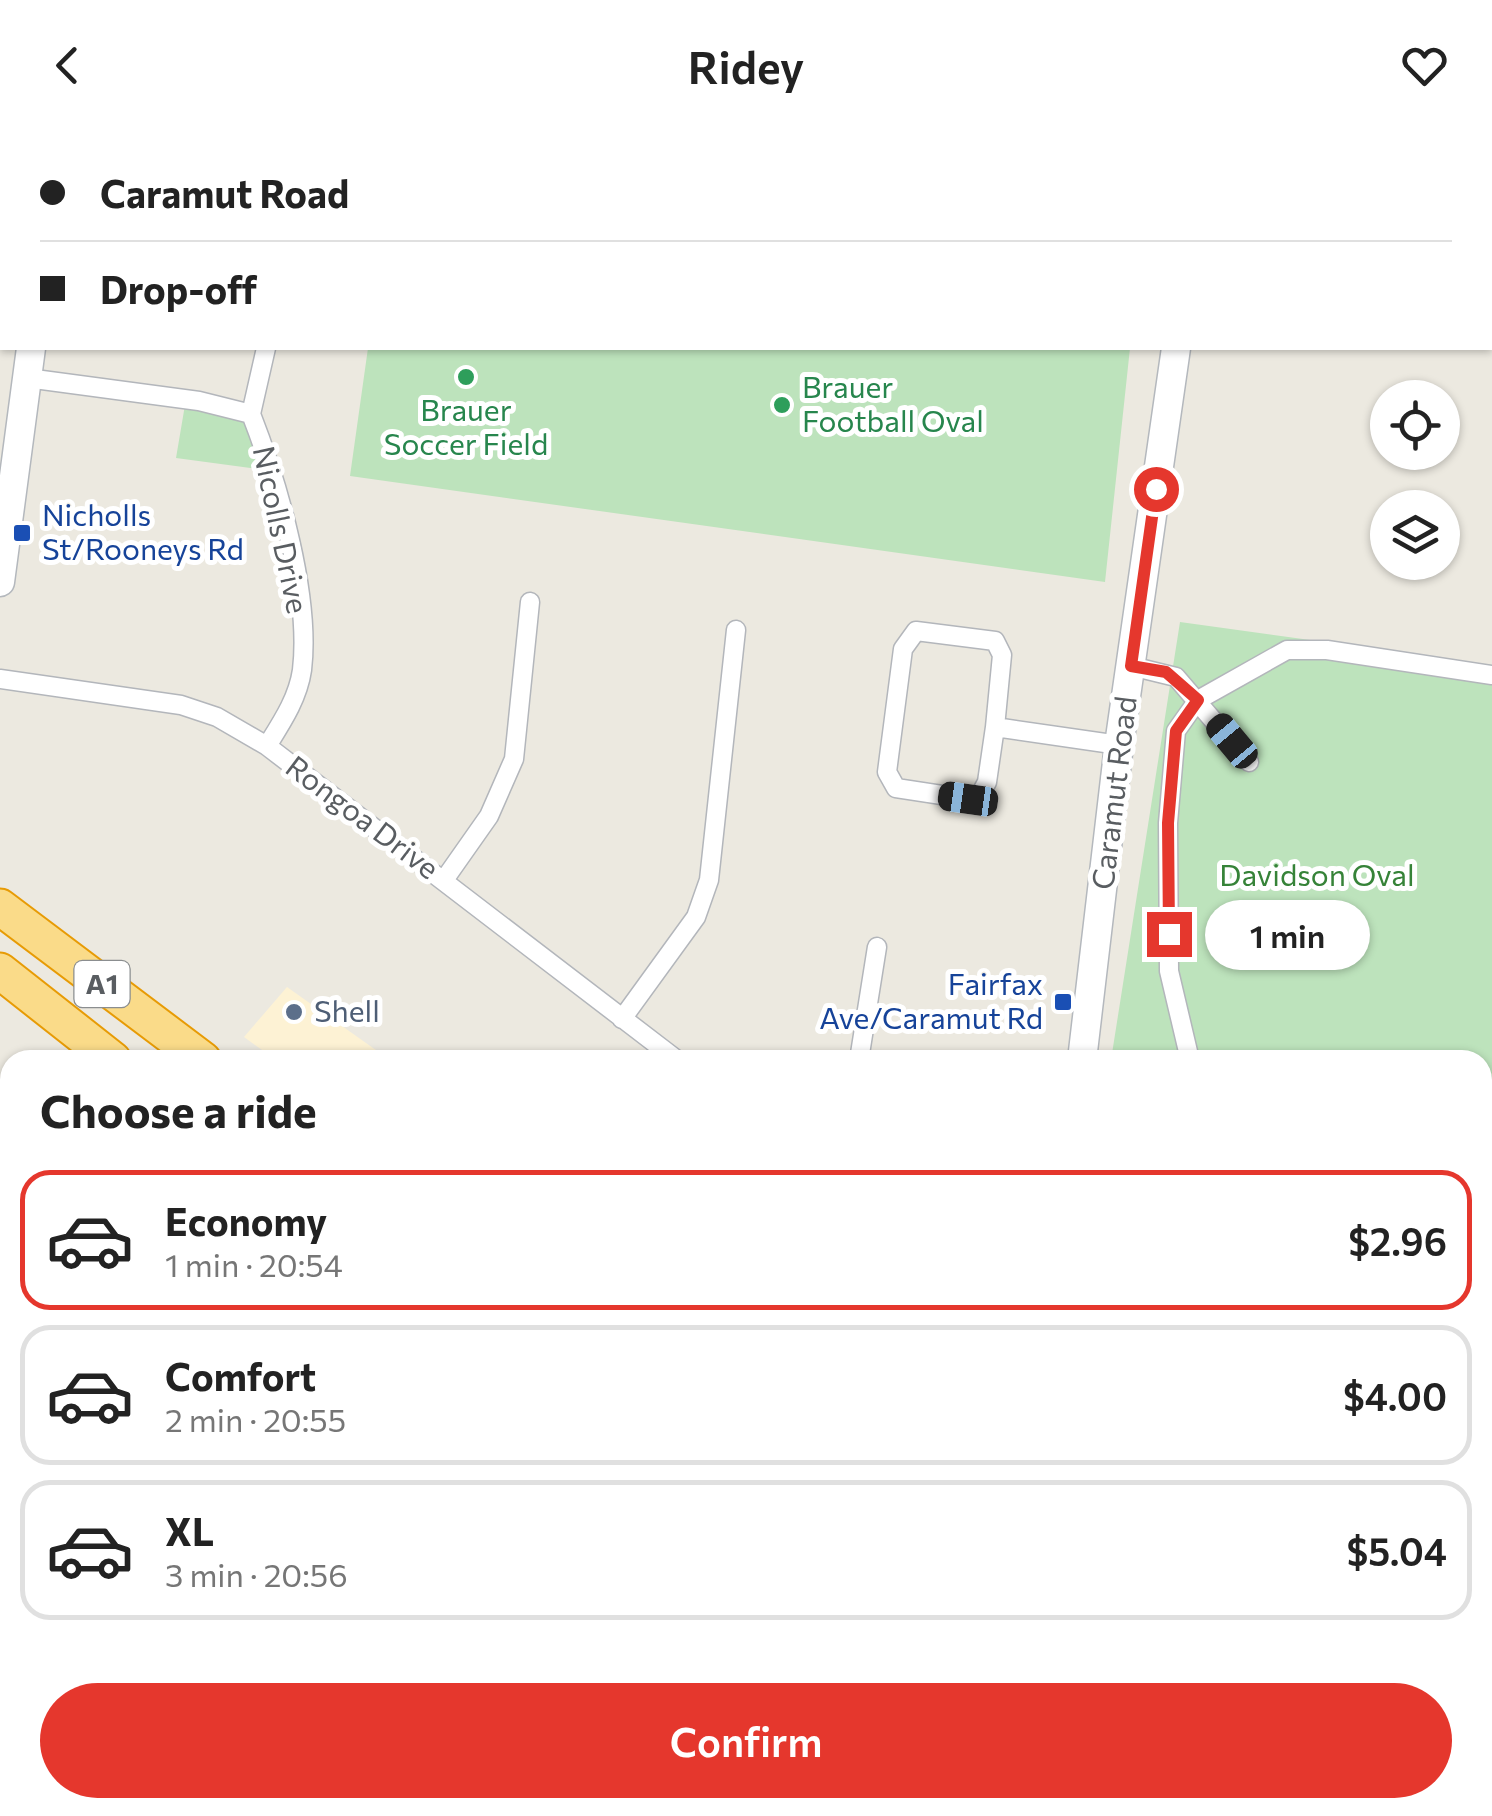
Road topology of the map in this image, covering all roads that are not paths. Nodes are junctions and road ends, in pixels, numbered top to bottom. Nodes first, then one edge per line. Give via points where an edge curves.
1 (31, 350) edge
2 (266, 350) edge
3 (1176, 350) edge
4 (27, 378) junction
5 (252, 414) junction
6 (0, 582) edge
7 (530, 602) dead end
8 (736, 630) dead end
9 (1131, 666) junction
10 (1492, 675) edge
11 (0, 679) edge
12 (1198, 700) junction
13 (994, 726) junction
14 (268, 746) junction
15 (1119, 746) junction
16 (1249, 762) dead end
17 (444, 880) junction
18 (0, 907) edge
19 (877, 947) dead end
20 (0, 972) edge
21 (622, 1019) junction
22 (100, 1050) edge
23 (191, 1050) edge
24 (664, 1050) edge
25 (861, 1050) edge
26 (1083, 1050) edge
27 (1188, 1050) edge

1 - 4 main road
2 - 5 street
3 - 9 main road, Caramut Road
4 - 5 street, Nicolls Drive
4 - 6 main road
5 - 14 street, Nicolls Drive via 273,470 302,632 293,702
7 - 17 street via 514,759 489,816
8 - 21 street via 708,880 696,917
9 - 12 street via 1166,672
9 - 15 main road, Caramut Road
10 - 12 street via 1287,650
11 - 14 street, Rongoa Drive via 181,705
12 - 16 street
12 - 27 street via 1176,731 1168,823 1169,971
13 - 13 street via 1002,655 995,641 916,631 904,649 887,772 896,788 980,795
13 - 15 street
14 - 17 street, Rongoa Drive
15 - 26 main road, Caramut Road
17 - 21 street, Rongoa Drive
18 - 23 highway, A1
19 - 25 street
20 - 22 highway, A1
21 - 24 street, Rongoa Drive

